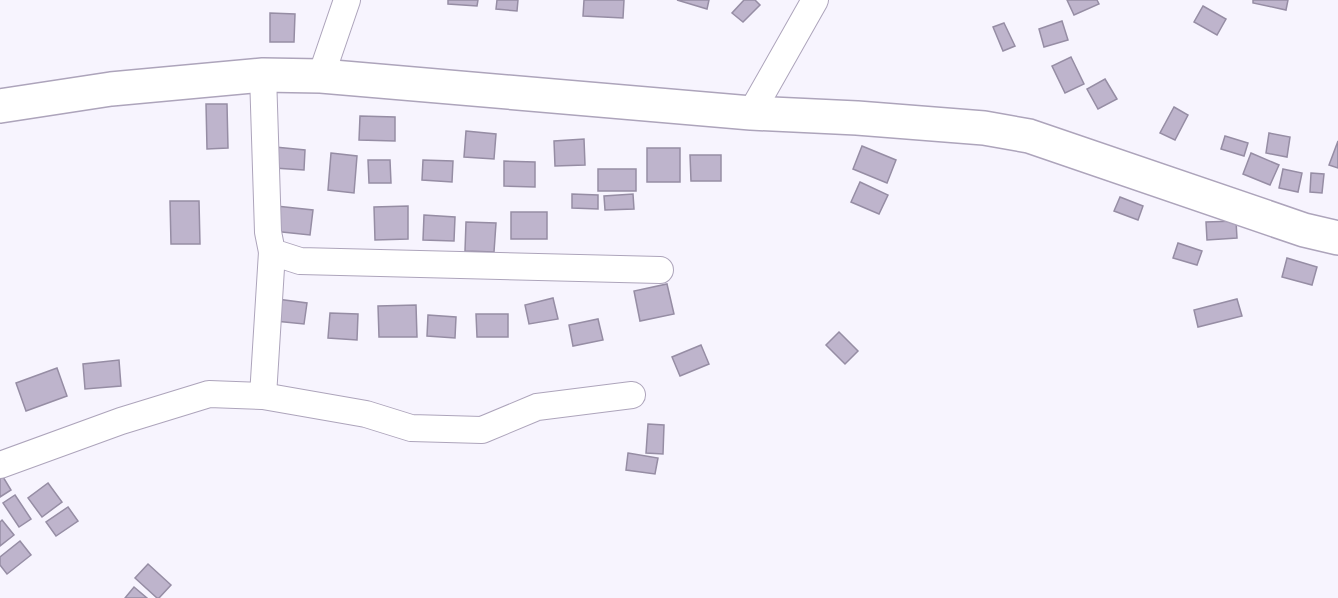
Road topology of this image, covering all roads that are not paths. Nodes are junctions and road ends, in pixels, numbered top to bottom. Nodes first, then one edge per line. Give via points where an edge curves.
1 (347, 0) edge
2 (815, 0) edge
3 (263, 75) junction
4 (321, 76) junction
5 (0, 106) edge
6 (751, 113) junction
7 (1338, 238) edge
8 (272, 252) junction
9 (660, 270) dead end
10 (262, 396) junction
11 (632, 396) dead end
12 (0, 465) edge

1 - 4 street
2 - 6 street
3 - 4 main road
3 - 5 main road via 111,89
3 - 8 street
4 - 6 main road
6 - 7 main road via 984,128 1029,136 1304,230
8 - 9 street via 300,261
8 - 10 street
10 - 11 street via 366,414 411,428 482,430 537,407
10 - 12 street via 208,394

